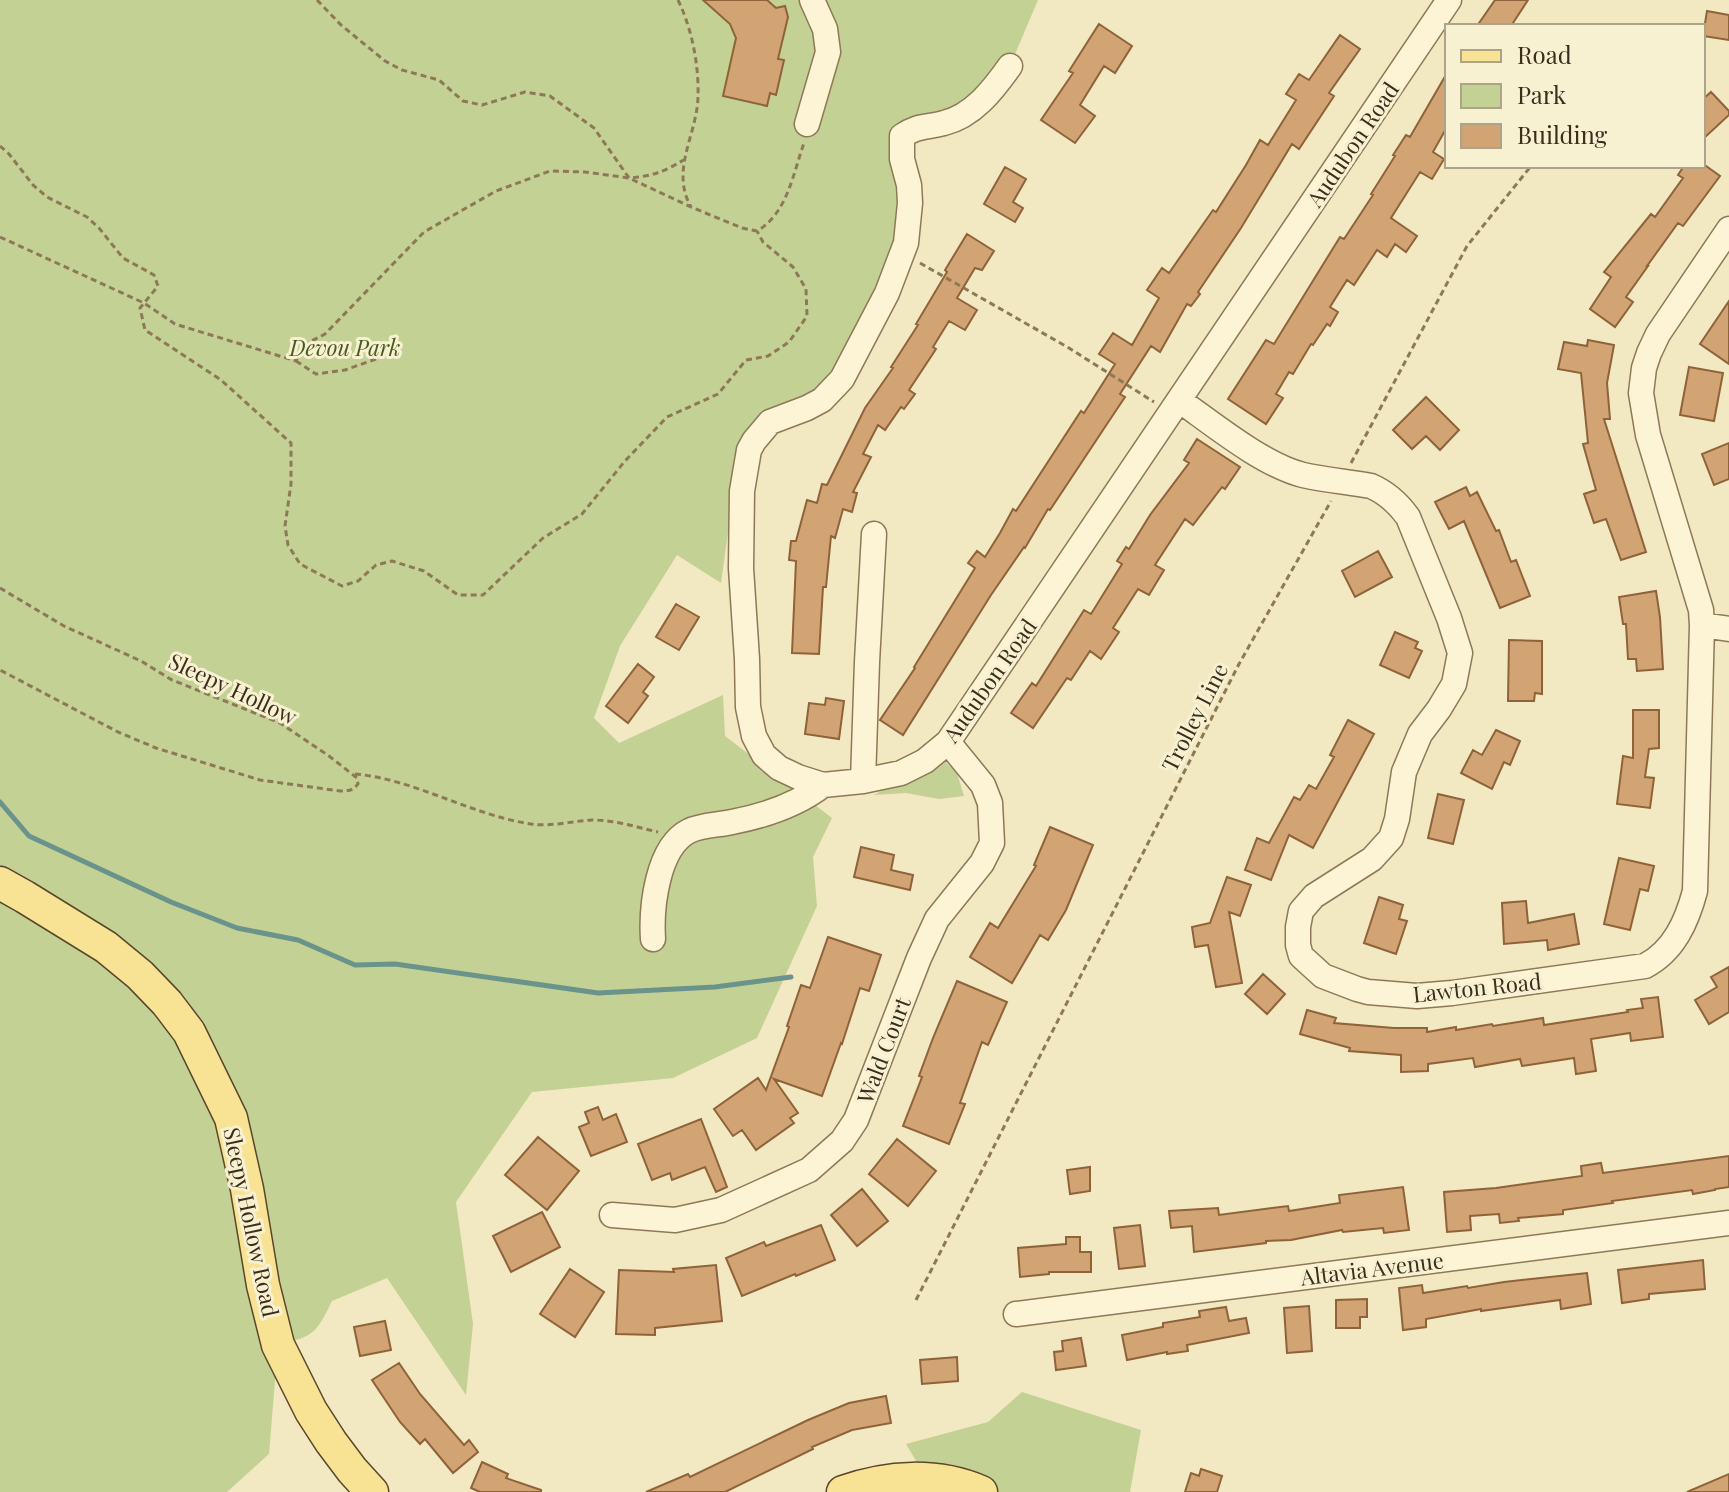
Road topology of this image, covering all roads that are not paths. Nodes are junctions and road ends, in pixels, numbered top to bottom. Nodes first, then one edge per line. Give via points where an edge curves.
1 (812, 0) edge
2 (1449, 0) edge
3 (1010, 66) dead end
4 (807, 124) road end
5 (1729, 229) edge
6 (1175, 406) junction
7 (874, 534) dead end
8 (1702, 625) junction
9 (1729, 629) edge
10 (948, 742) junction
11 (863, 781) junction
12 (823, 785) junction
13 (0, 883) edge
14 (653, 939) dead end
15 (612, 1215) dead end
16 (1729, 1223) edge
17 (1016, 1314) dead end
18 (926, 1486) edge
19 (372, 1492) edge
20 (843, 1492) edge
21 (981, 1492) edge

1 - 4 street via 828,52
2 - 6 street, Audubon Road
3 - 12 street, Audubon Road via 959,118 913,128 902,136 910,203 906,243 887,293 842,379 822,400 770,422 749,450 742,491 741,568 754,736 779,768
5 - 8 street, Lawton Road via 1658,334 1644,368 1641,393
6 - 8 street, Lawton Road via 1283,468 1371,486 1400,505 1460,653 1454,684 1420,734 1404,772 1391,838 1372,859 1314,896 1301,911 1301,956 1323,976 1368,992 1428,995 1645,966 1669,949 1695,891
6 - 10 street, Audubon Road
7 - 11 street
8 - 9 street
10 - 11 street, Audubon Road via 901,773
10 - 15 street, Wald Court via 983,785 990,803 992,843 937,919 856,1120 842,1141 809,1170 721,1210 675,1220
11 - 12 street, Audubon Road
12 - 14 street via 791,804 689,831 679,839 656,890
13 - 19 main road, Sleepy Hollow Road via 106,947 140,975 189,1032 231,1118 278,1345 324,1432
16 - 17 street, Altavia Avenue
18 - 20 main road via 911,1478
18 - 21 main road via 941,1480

